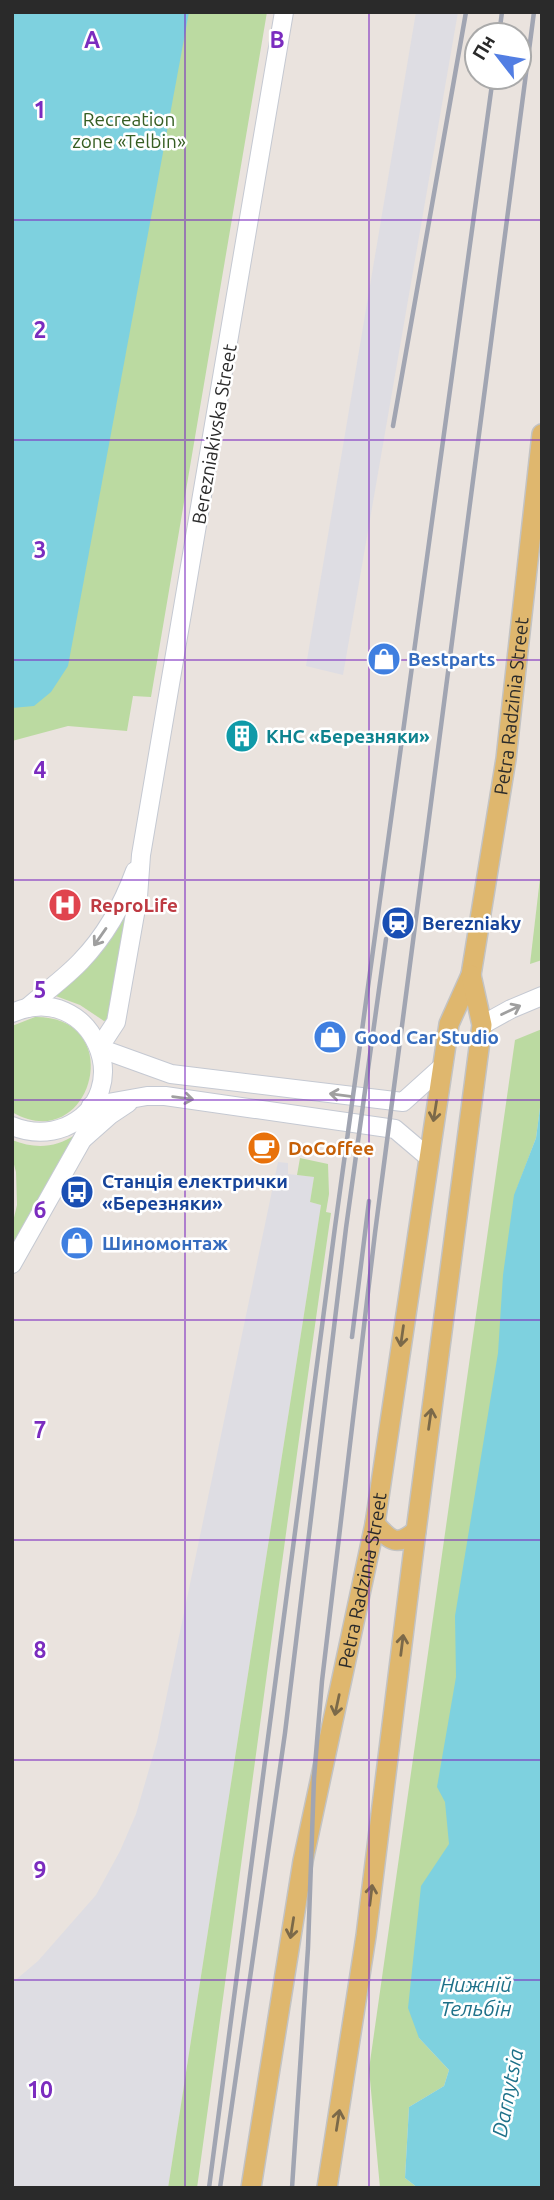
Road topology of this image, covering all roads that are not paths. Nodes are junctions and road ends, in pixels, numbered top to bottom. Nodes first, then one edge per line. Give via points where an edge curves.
1 (284, 12) edge
2 (542, 434) edge
3 (141, 855) junction
4 (471, 975) junction
5 (542, 996) edge
6 (16, 1011) edge
7 (116, 1022) junction
8 (481, 1025) junction
9 (99, 1048) junction
10 (443, 1066) junction
11 (155, 1069) junction
12 (142, 1097) junction
13 (91, 1106) junction
14 (12, 1126) edge
15 (82, 1140) junction
16 (428, 1157) junction
17 (12, 1264) edge
18 (375, 1524) junction
19 (415, 1531) junction
20 (251, 2188) edge
21 (327, 2188) edge

1 - 3 street, Berezniakivska Street
2 - 4 main road, Petra Radzinia Street via 506,759
3 -> 6 street, Berezniakivska Street via 122,902 91,950
3 - 7 street, Berezniakivska Street
4 - 8 main road, Petra Radzinia Street
4 - 10 main road, Petra Radzinia Street via 449,1024
8 -> 5 street
6 - 9 street via 48,1007 74,1016 90,1030
7 - 9 street, Berezniakivska Street
7 - 11 street via 125,1045
19 -> 8 main road, Petra Radzinia Street
9 - 11 street
9 - 13 street via 102,1078
10 -> 11 street via 403,1102
10 -> 16 main road, Petra Radzinia Street
12 - 13 street
12 - 15 street via 116,1110
12 -> 16 street via 170,1096 395,1129
13 - 14 street via 73,1123 56,1130 38,1132
13 - 15 street
15 - 17 street
16 -> 18 main road, Petra Radzinia Street
18 - 19 main road via 395,1541 405,1540
18 -> 20 main road, Petra Radzinia Street via 303,1861
21 -> 19 main road, Petra Radzinia Street via 366,1936

